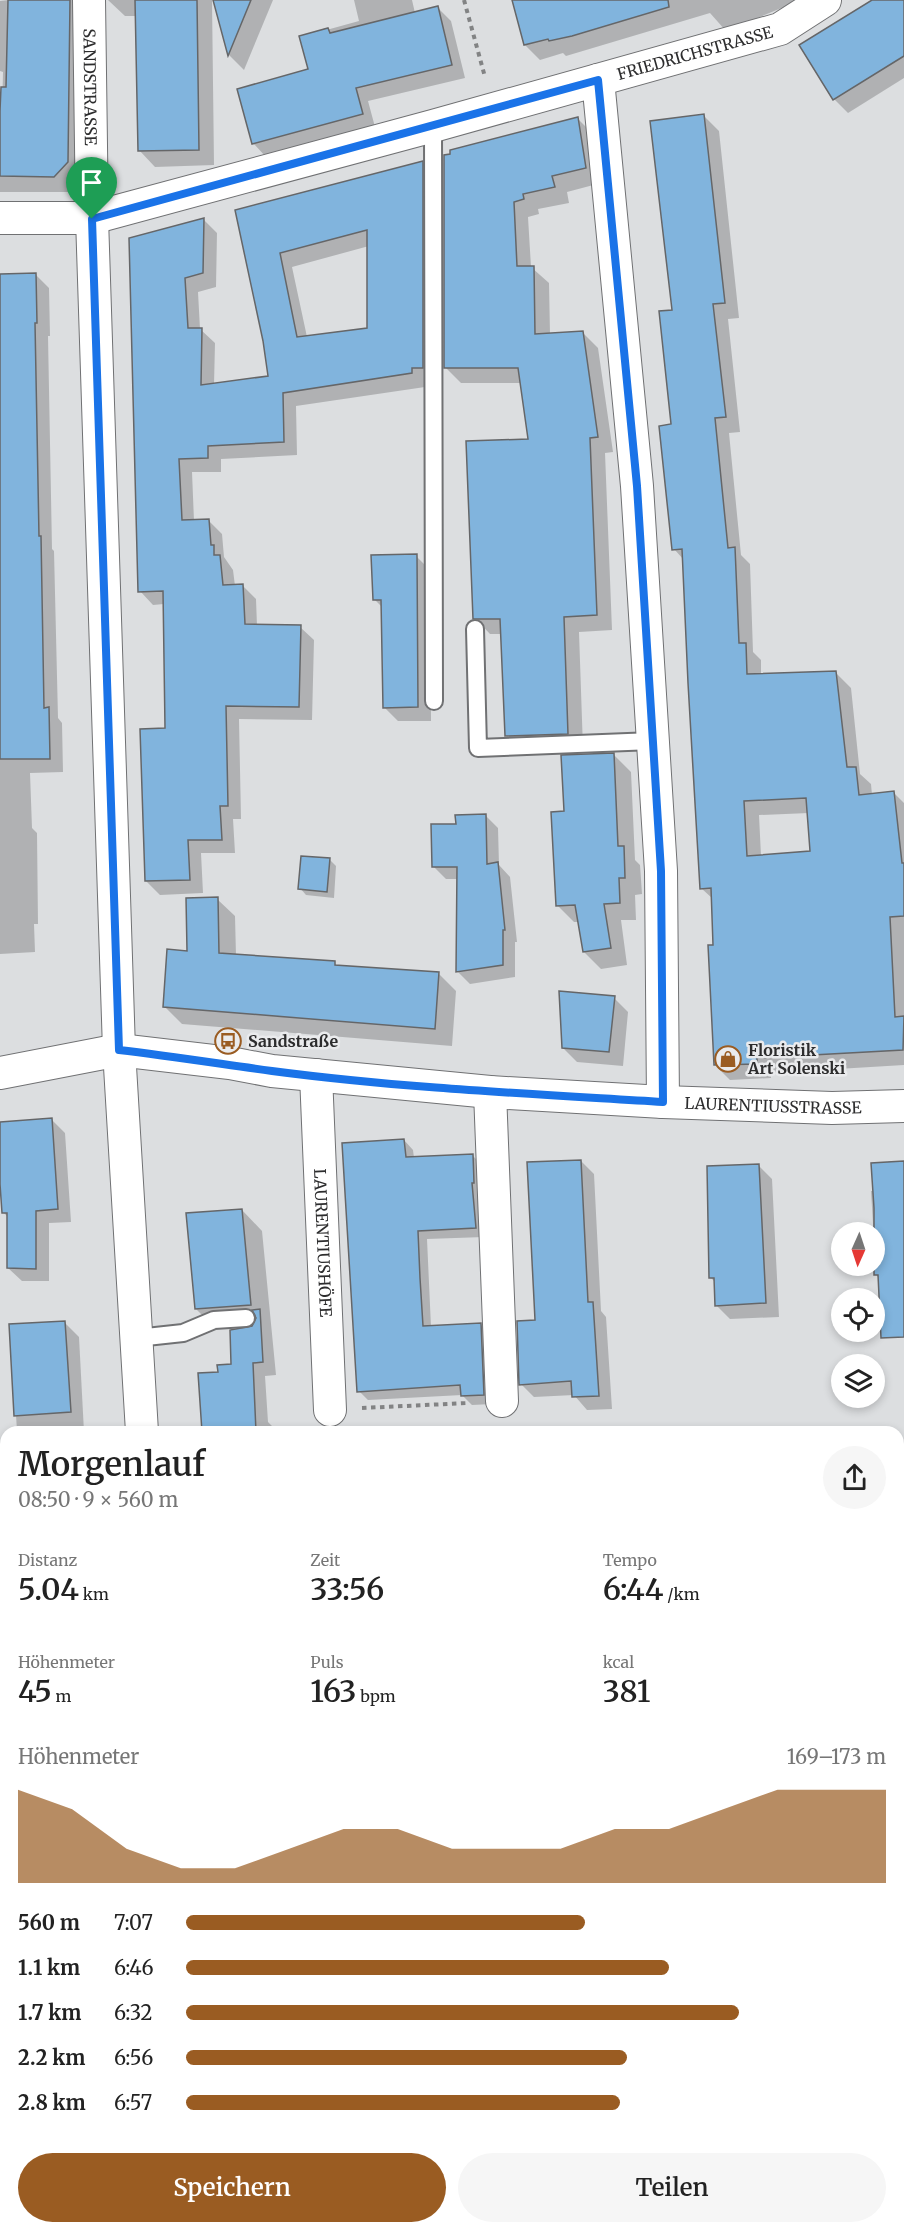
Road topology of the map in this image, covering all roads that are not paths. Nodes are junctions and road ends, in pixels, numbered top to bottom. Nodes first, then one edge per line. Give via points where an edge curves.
1 (89, 0) edge
2 (825, 0) edge
3 (598, 80) junction
4 (433, 126) junction
5 (0, 218) edge
6 (92, 219) junction
7 (475, 629) dead end
8 (434, 701) dead end
9 (653, 741) junction
10 (119, 1050) junction
11 (0, 1073) edge
12 (316, 1075) junction
13 (490, 1092) junction
14 (663, 1102) junction
15 (904, 1106) edge
16 (246, 1318) dead end
17 (136, 1338) junction
18 (502, 1401) road end
19 (330, 1410) road end
20 (142, 1426) edge

1 - 6 street, SANDSTRASSE
2 - 3 street, FRIEDRICHSTRASSE via 780,29
3 - 4 street, FRIEDRICHSTRASSE
3 - 9 street via 637,486
4 - 6 street, FRIEDRICHSTRASSE
4 - 8 lane
5 - 6 street, FRIEDRICHSTRASSE
6 - 10 street, SANDSTRASSE
7 - 9 lane via 478,748
9 - 14 street via 661,871
10 - 11 street, LAURENTIUSSTRASSE
10 - 12 street, LAURENTIUSSTRASSE
10 - 17 street, SANDSTRASSE
12 - 13 street, LAURENTIUSSTRASSE
12 - 19 street, LAURENTIUSHÖFE
13 - 14 street, LAURENTIUSSTRASSE
13 - 18 street
14 - 15 street, LAURENTIUSSTRASSE
16 - 17 lane via 214,1320 183,1333
17 - 20 street, SANDSTRASSE

